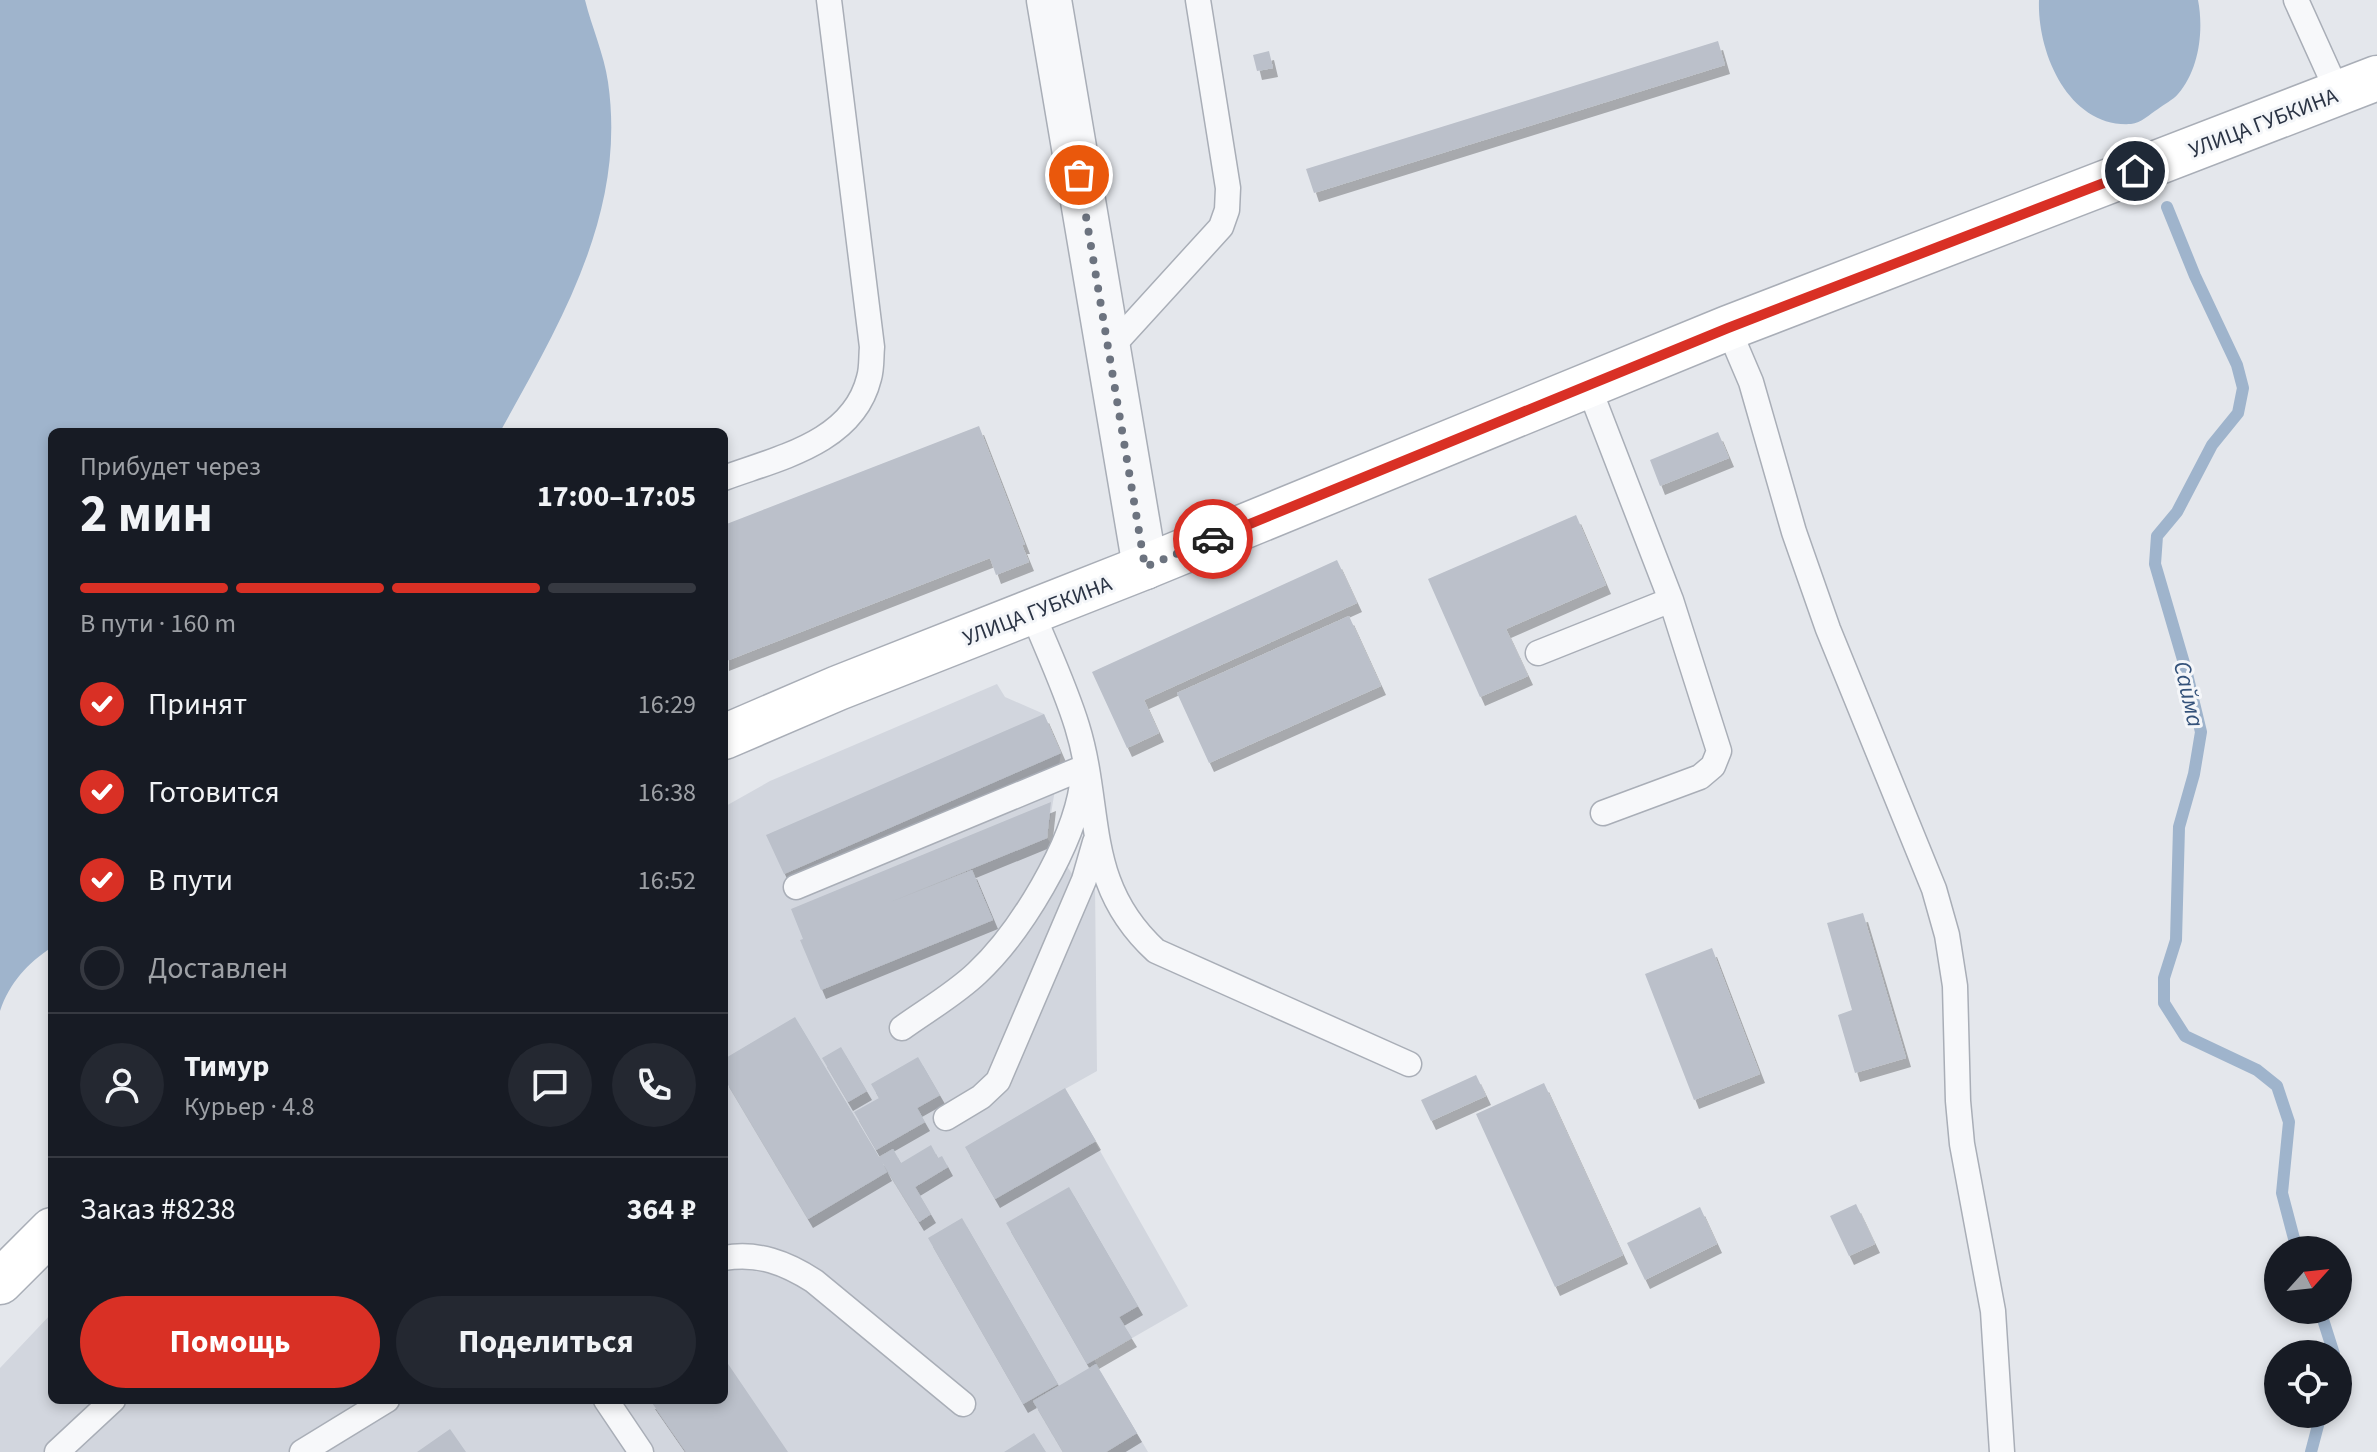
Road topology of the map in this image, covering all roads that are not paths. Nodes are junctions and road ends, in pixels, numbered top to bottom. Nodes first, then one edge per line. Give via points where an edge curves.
1 (829, 0) edge
2 (1049, 0) edge
3 (1198, 0) edge
4 (2296, 0) edge
5 (2358, 86) edge
6 (1728, 328) junction
7 (1108, 351) junction
8 (1588, 385) junction
9 (728, 476) edge
10 (1145, 567) junction
11 (1671, 600) junction
12 (1032, 612) junction
13 (1538, 653) dead end
14 (728, 735) edge
15 (1085, 767) junction
16 (1603, 813) dead end
17 (1096, 840) junction
18 (796, 887) dead end
19 (902, 1028) dead end
20 (1409, 1064) dead end
21 (946, 1118) dead end
22 (48, 1234) edge
23 (728, 1258) edge
24 (0, 1282) edge
25 (109, 1404) edge
26 (380, 1404) edge
27 (609, 1404) edge
28 (963, 1404) dead end
29 (66, 1449) edge
30 (302, 1452) edge
31 (641, 1452) edge
32 (2002, 1452) edge

1 - 9 lane via 872,347 869,378 858,405 836,431
2 - 7 street
3 - 7 lane via 1228,188 1227,210 1221,227
4 - 5 lane
5 - 6 street, УЛИЦА ГУБКИНА
6 - 8 street, УЛИЦА ГУБКИНА
6 - 32 lane via 1751,382 1828,629 1919,850 1947,935 1955,986 1961,1130 1993,1311
7 - 10 street
8 - 10 street, УЛИЦА ГУБКИНА
8 - 11 lane
10 - 12 street, УЛИЦА ГУБКИНА
11 - 13 lane
11 - 16 lane via 1719,751 1713,766 1700,777
12 - 14 street, УЛИЦА ГУБКИНА
12 - 15 lane via 1076,725
15 - 17 lane
15 - 18 lane
15 - 19 lane via 1061,852 1005,943 976,974
17 - 20 lane via 1125,916 1156,951
17 - 21 lane via 998,1081
22 - 24 street
23 - 28 lane via 758,1257 814,1281
25 - 29 lane
26 - 30 lane
27 - 31 lane

